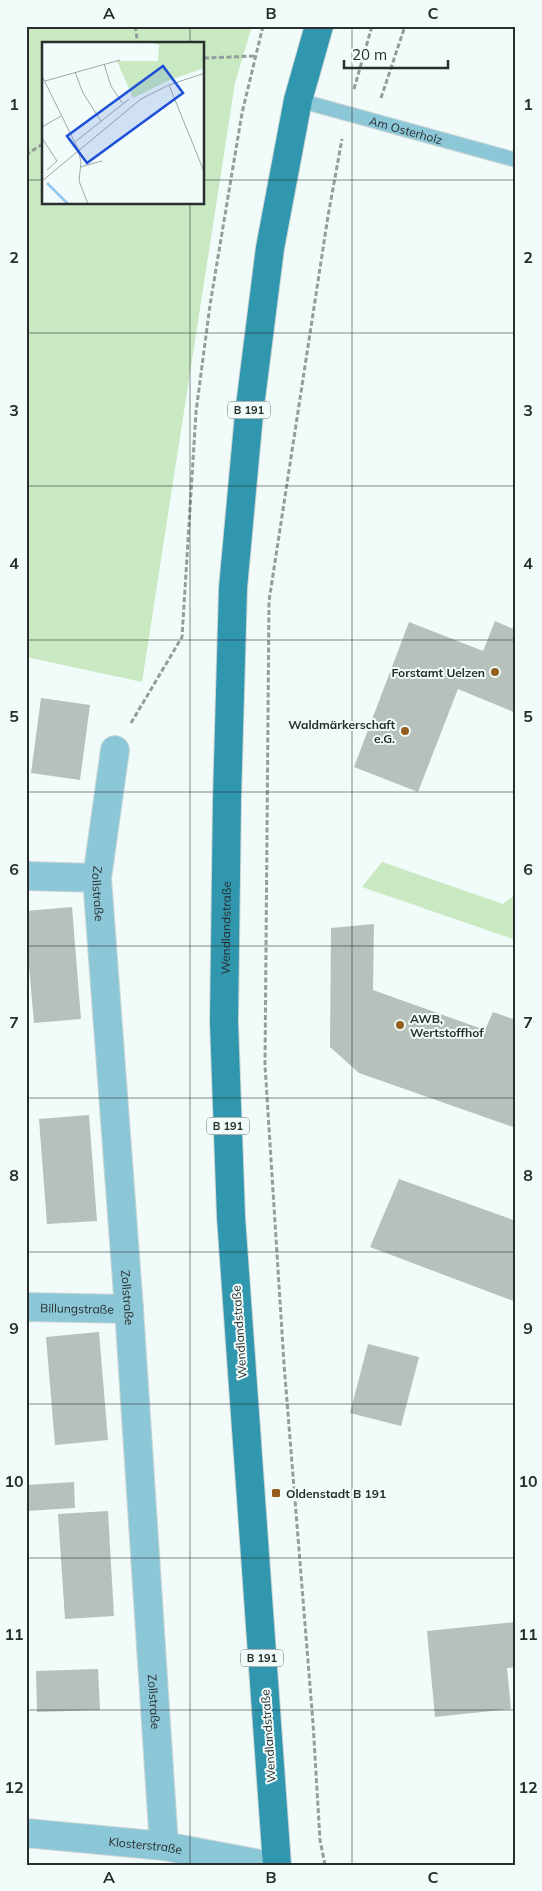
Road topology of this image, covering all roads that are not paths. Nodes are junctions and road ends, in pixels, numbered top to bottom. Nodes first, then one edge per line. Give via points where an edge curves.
1 (318, 26) edge
2 (298, 100) junction
3 (516, 160) edge
4 (115, 750) road end
5 (26, 876) edge
6 (96, 878) junction
7 (26, 1306) edge
8 (129, 1309) junction
9 (26, 1833) edge
10 (164, 1846) junction
11 (265, 1865) edge
12 (277, 1865) edge

1 - 2 main road, B 191
2 - 3 lane, Am Osterholz
2 - 12 main road, Wendlandstraße / B 191 via 270,248 249,414 233,588 226,799 224,1022 231,1216
4 - 6 street, Zollstraße
5 - 6 street
6 - 8 street, Zollstraße
7 - 8 street, Billungstraße
8 - 10 street, Zollstraße
9 - 10 street, Klosterstraße
10 - 11 street, Klosterstraße

